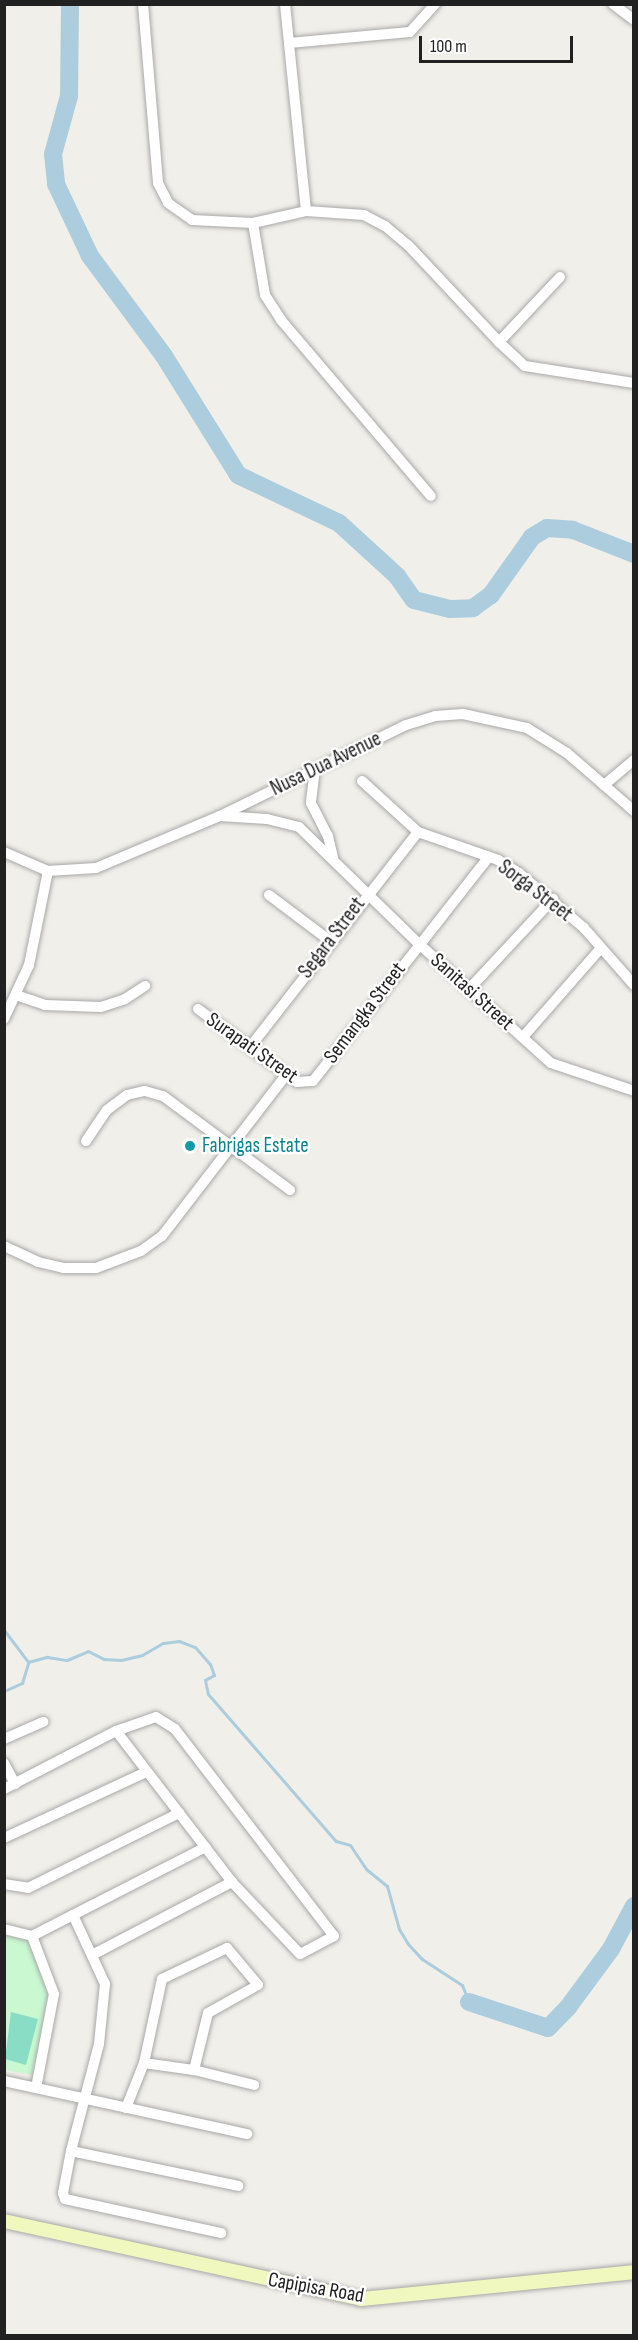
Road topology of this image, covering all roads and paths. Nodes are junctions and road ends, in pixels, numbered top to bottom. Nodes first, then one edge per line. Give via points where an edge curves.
1 (143, 4) edge
2 (285, 4) edge
3 (435, 4) edge
4 (613, 4) edge
5 (633, 20) edge
6 (288, 43) junction
7 (306, 211) junction
8 (252, 223) junction
9 (560, 276) dead end
10 (499, 342) junction
11 (633, 383) edge
12 (431, 496) dead end
13 (633, 760) edge
14 (315, 769) junction
15 (362, 781) dead end
16 (604, 785) junction
17 (633, 811) edge
18 (314, 815) junction
19 (219, 816) junction
20 (299, 826) junction
21 (418, 832) junction
22 (4, 852) edge
23 (333, 858) junction
24 (488, 858) junction
25 (48, 871) junction
26 (366, 894) junction
27 (269, 895) dead end
28 (553, 899) junction
29 (330, 941) junction
30 (418, 943) junction
31 (601, 948) junction
32 (633, 985) edge
33 (145, 986) dead end
34 (470, 988) junction
35 (16, 995) junction
36 (198, 1009) dead end
37 (4, 1019) edge
38 (523, 1037) junction
39 (250, 1047) junction
40 (286, 1075) junction
41 (308, 1084) joint
42 (633, 1091) edge
43 (86, 1141) dead end
44 (232, 1147) junction
45 (290, 1190) dead end
46 (4, 1245) edge
47 (43, 1722) dead end
48 (116, 1731) junction
49 (4, 1739) edge
50 (4, 1763) edge
51 (146, 1772) junction
52 (10, 1787) edge
53 (179, 1813) junction
54 (4, 1838) edge
55 (206, 1847) junction
56 (232, 1882) junction
57 (4, 1884) edge
58 (73, 1915) junction
59 (4, 1929) edge
60 (32, 1936) junction
61 (94, 1954) junction
62 (144, 2063) junction
63 (194, 2070) junction
64 (4, 2081) edge
65 (254, 2085) dead end
66 (36, 2088) junction
67 (83, 2099) junction
68 (126, 2108) junction
69 (247, 2134) dead end
70 (71, 2151) junction
71 (238, 2186) dead end
72 (4, 2221) edge
73 (221, 2233) dead end
74 (633, 2272) edge

1 - 8 street via 158,183 168,203 192,220
2 - 6 street
3 - 6 street via 410,32
4 - 5 street
6 - 7 street
7 - 8 street
7 - 10 street via 363,215 385,226
8 - 12 street via 265,295 281,320
9 - 10 street
10 - 11 street via 525,366
13 - 16 street
14 - 16 street, Nusa Dua Avenue via 406,725 435,716 463,714 527,728 567,753
14 - 18 street, Sanitasi Street via 311,803
14 - 19 street, Nusa Dua Avenue
15 - 21 street, Sorga Street
16 - 17 street, Nusa Dua Avenue
18 - 20 street
18 - 23 street, Sanitasi Street via 328,836
19 - 20 street
19 - 25 street, Nusa Dua Avenue via 96,868
20 - 23 street, Sanitasi Street via 314,845
21 - 24 street, Sorga Street
21 - 26 street, Segara Street
22 - 25 street, Nusa Dua Avenue
23 - 26 street, Sanitasi Street
24 - 28 street, Sorga Street via 519,873
24 - 30 street, Semangka Street
25 - 35 street via 37,937
26 - 29 street, Segara Street
26 - 30 street, Sanitasi Street
27 - 29 street
28 - 31 street, Sorga Street
28 - 34 street
29 - 39 street, Segara Street
30 - 34 street, Sanitasi Street
30 - 41 street, Semangka Street
31 - 32 street, Sorga Street
31 - 38 street
33 - 35 street via 101,1007 45,1005
34 - 38 street, Sanitasi Street
35 - 37 street
36 - 39 street, Surapati Street
38 - 42 street, Sanitasi Street via 550,1063
39 - 40 street, Surapati Street
40 - 41 street, Surapati Street
40 - 44 street
43 - 44 street via 107,1110 127,1095 145,1091 163,1096
44 - 45 street
44 - 46 street via 162,1236 119,1262 96,1268 63,1268 38,1262
47 - 49 street
48 - 51 street
48 - 52 street
48 - 56 street via 156,1717 175,1729 334,1936 300,1954
50 - 52 street
51 - 53 street
51 - 54 street
53 - 55 street
53 - 57 street via 28,1888
55 - 56 street
55 - 58 street
56 - 61 street
58 - 60 street
58 - 61 street
59 - 60 street
60 - 66 street via 54,1994
61 - 67 street via 105,1984 99,2044
62 - 63 street
62 - 63 street via 162,1979 227,1948 258,1984 208,2013
62 - 68 street
63 - 65 street
64 - 66 street
66 - 67 street
67 - 68 street
67 - 70 street
68 - 69 street
70 - 71 street
70 - 73 street via 63,2193 71,2204
72 - 74 main road, Capipisa Road via 361,2299

